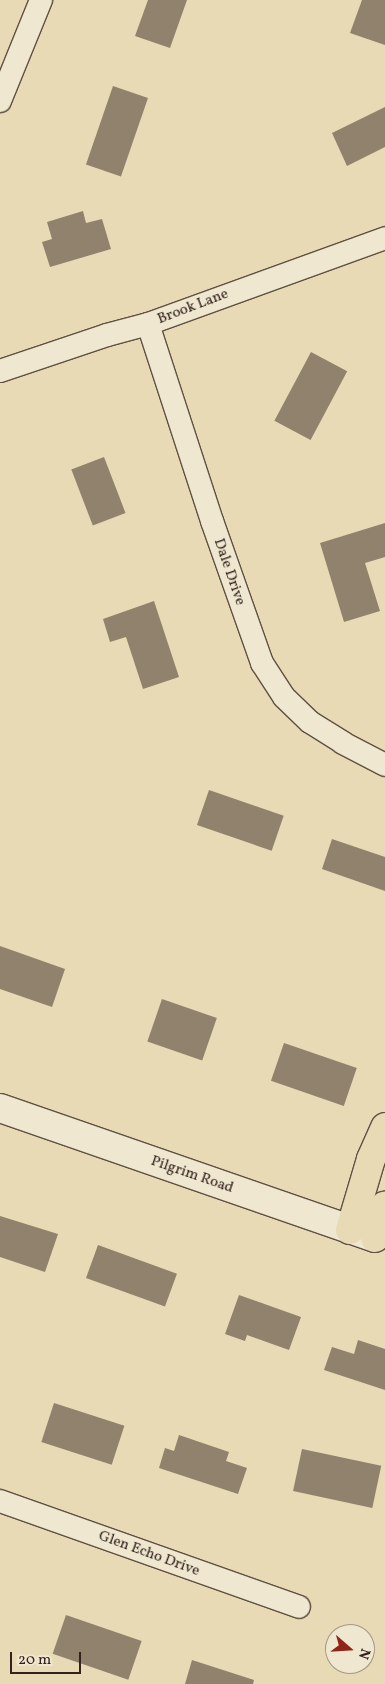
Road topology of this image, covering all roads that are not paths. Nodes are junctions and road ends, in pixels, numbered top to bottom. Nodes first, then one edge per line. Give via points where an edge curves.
1 (41, 0) edge
2 (0, 101) edge
3 (385, 238) edge
4 (148, 324) junction
5 (0, 371) edge
6 (385, 765) edge
7 (0, 1108) edge
8 (385, 1127) edge
9 (385, 1206) edge
10 (370, 1237) edge
11 (0, 1501) edge
12 (299, 1607) dead end

1 - 2 street
3 - 4 street, Brook Lane
4 - 5 street, Brook Lane
4 - 6 street, Dale Drive via 232,582 262,663 284,697 310,722
7 - 10 main road, Pilgrim Road
8 - 10 main road via 371,1159
9 - 10 main road
11 - 12 street, Glen Echo Drive

